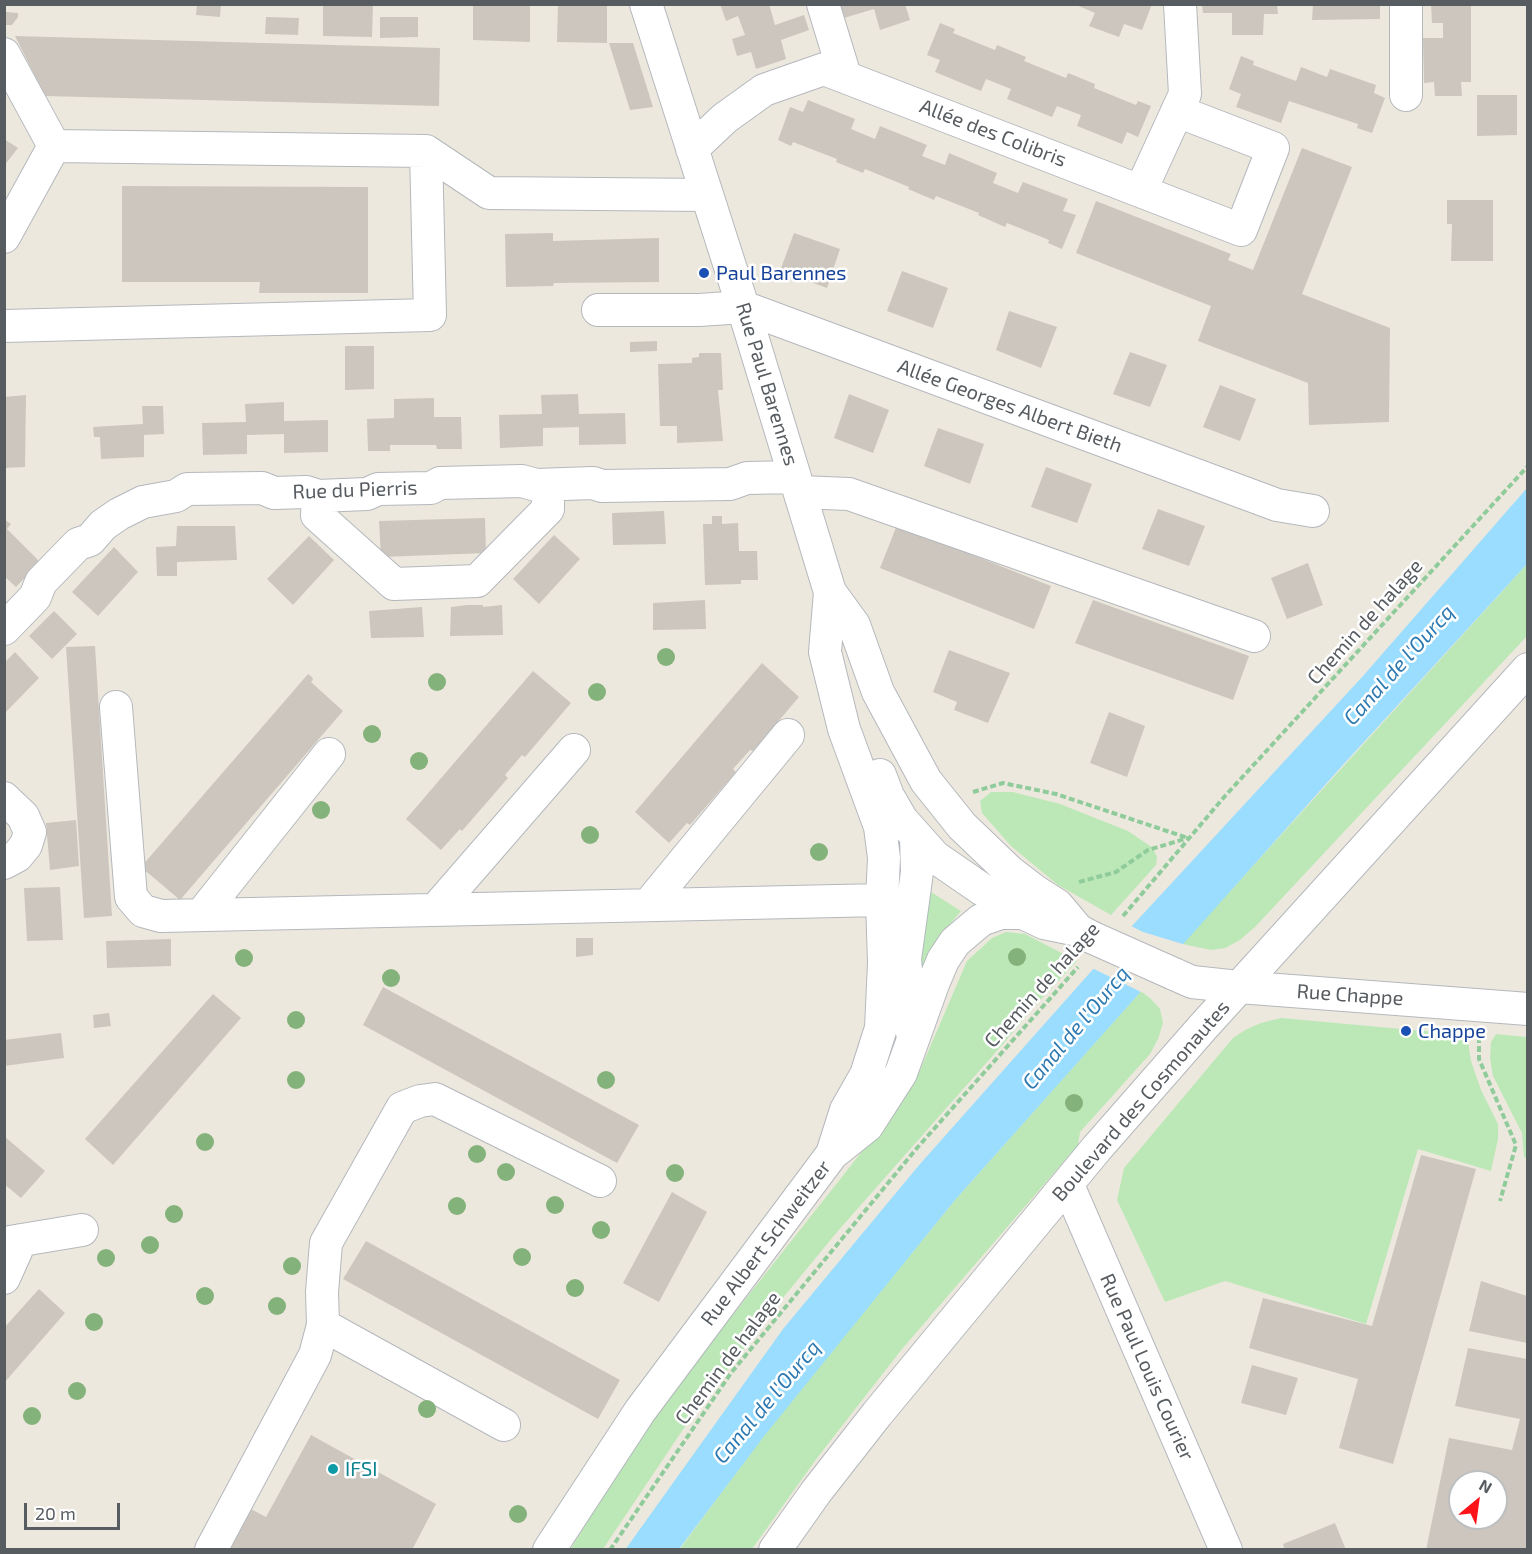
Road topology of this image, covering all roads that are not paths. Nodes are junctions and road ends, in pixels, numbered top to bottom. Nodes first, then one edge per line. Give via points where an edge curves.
1 (646, 4) edge
2 (823, 4) edge
3 (1180, 4) edge
4 (1406, 4) edge
5 (4, 54) edge
6 (845, 76) junction
7 (1406, 95) dead end
8 (1177, 111) junction
9 (54, 146) junction
10 (692, 149) junction
11 (426, 151) junction
12 (1141, 190) junction
13 (707, 195) junction
14 (4, 237) edge
15 (743, 307) junction
16 (598, 310) dead end
17 (4, 326) edge
18 (548, 485) junction
19 (798, 485) junction
20 (318, 496) junction
21 (1313, 511) dead end
22 (830, 592) junction
23 (4, 629) edge
24 (826, 630) junction
25 (1254, 636) dead end
26 (1527, 669) edge
27 (116, 706) dead end
28 (788, 735) dead end
29 (574, 750) dead end
30 (329, 754) dead end
31 (4, 798) edge
32 (946, 807) junction
33 (916, 837) junction
34 (884, 858) junction
35 (4, 863) edge
36 (1010, 872) junction
37 (882, 900) junction
38 (649, 904) junction
39 (436, 909) junction
40 (1023, 914) junction
41 (201, 915) junction
42 (1084, 943) junction
43 (1239, 987) junction
44 (1527, 1009) edge
45 (912, 1040) junction
46 (832, 1154) junction
47 (600, 1181) dead end
48 (1068, 1185) junction
49 (82, 1230) dead end
50 (13, 1241) edge
51 (4, 1278) edge
52 (323, 1325) junction
53 (504, 1425) dead end
54 (211, 1550) edge
55 (549, 1550) edge
56 (775, 1550) edge
57 (1226, 1550) edge

1 - 10 street, Rue Paul Barennes
2 - 6 street
3 - 8 street via 1185,94
4 - 7 street
5 - 9 street
6 - 10 street, Allée des Colibris via 824,69 764,90 725,118
6 - 12 street, Allée des Colibris
8 - 12 street
8 - 12 street, Allée des Colibris via 1273,148 1241,230
9 - 11 street
9 - 14 street
10 - 13 street, Rue Paul Barennes
11 - 13 street via 489,193
11 - 17 street via 430,315
13 - 15 street, Rue Paul Barennes
15 - 16 street
15 - 19 street, Rue Paul Barennes
15 - 21 street, Allée Georges Albert Bieth via 1277,505
18 - 19 street, Rue du Pierris via 730,484 747,478
18 - 20 street, Rue du Pierris via 522,481 440,483 431,488
18 - 20 street via 548,509 477,581 394,584 317,515
19 - 22 street, Rue Paul Barennes
19 - 25 street, Rue du Pierris via 849,494
20 - 23 street, Rue du Pierris via 306,492 274,493 262,488 187,489 176,496 143,502 103,525 90,540 78,544
22 - 24 street, Rue Paul Barennes
22 - 32 street, Rue Paul Barennes via 854,625 878,692 901,738
24 - 33 street via 838,651 860,726 888,796
24 - 34 street, Rue Paul Barennes via 825,652 844,729 880,827
26 - 43 street, Boulevard des Cosmonautes
27 - 41 street via 131,897 143,911 161,916
28 - 38 street
29 - 39 street
30 - 41 street
31 - 35 street via 23,816 30,832 17,856
32 - 33 street
32 - 36 street, Rue Paul Barennes
33 - 34 street
33 - 36 street, Rue Paul Barennes via 945,832 981,864
33 - 40 street via 935,857
33 - 45 street via 917,872 904,959
34 - 37 street, Rue Paul Barennes
36 - 42 street, Rue Paul Barennes via 1057,905
37 - 38 street
37 - 46 street, Rue Albert Schweitzer via 881,1028 866,1075 846,1110
38 - 39 street
39 - 41 street
40 - 42 street
40 - 45 street via 1001,913 981,921 955,942 943,960
42 - 43 street, Rue Chappe, bridge via 1192,982
43 - 44 street, Rue Chappe
43 - 48 street, Boulevard des Cosmonautes
45 - 46 street via 901,1073 867,1126
46 - 55 street, Rue Albert Schweitzer via 640,1411
47 - 52 street via 435,1099 402,1108 326,1243
48 - 56 street, Boulevard des Cosmonautes via 877,1414
48 - 57 street, Rue Paul Louis Courier
49 - 50 street
50 - 51 street
52 - 53 street
52 - 54 street via 315,1355

